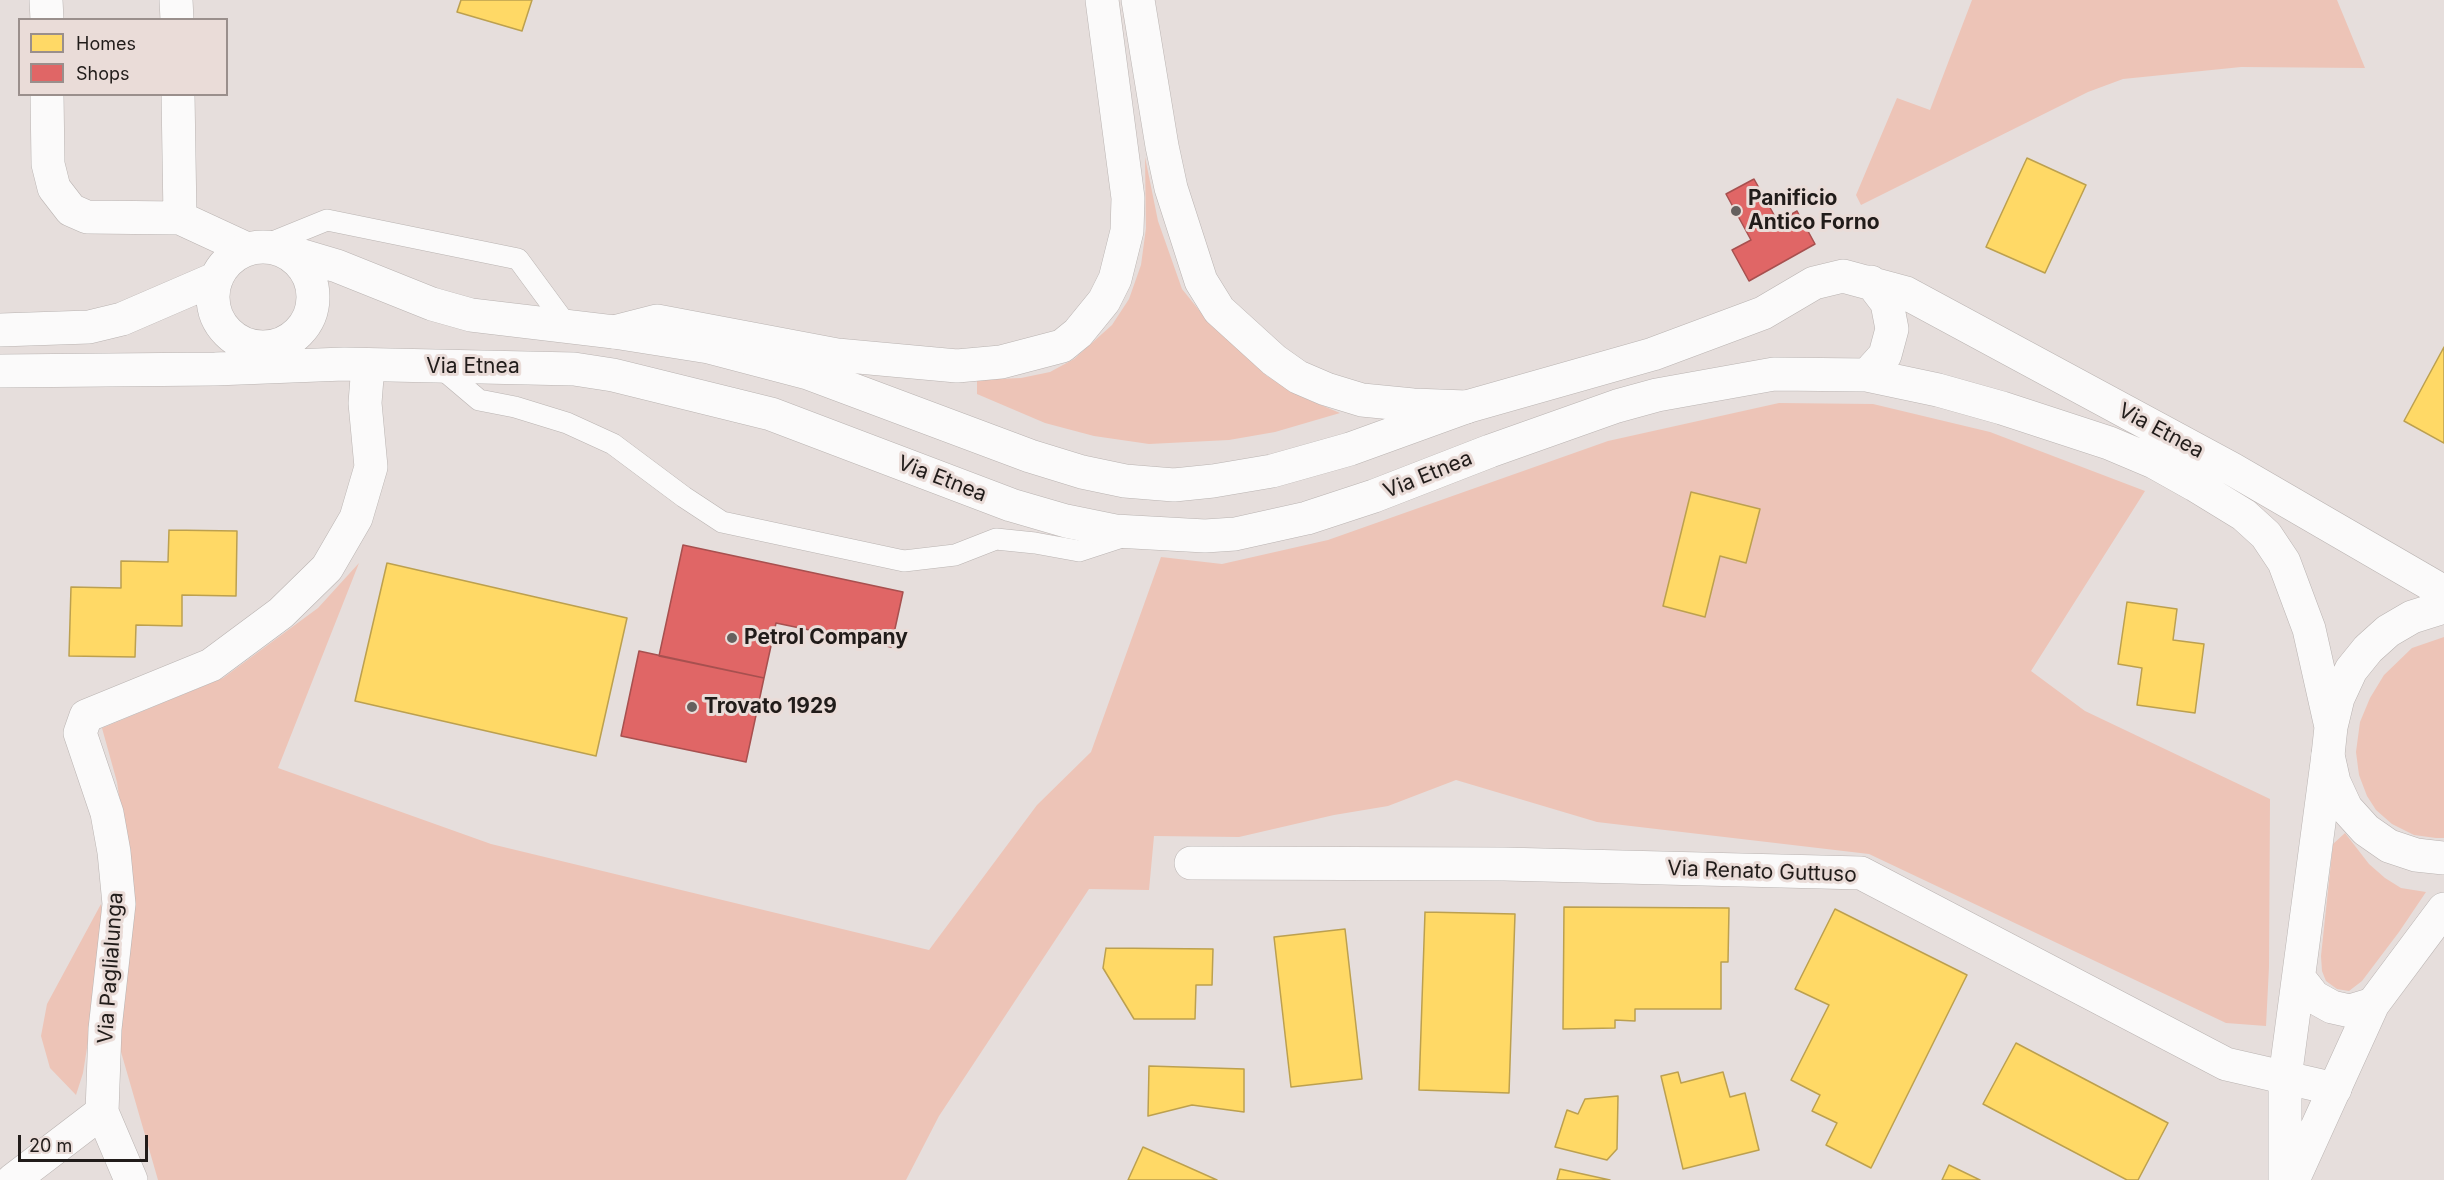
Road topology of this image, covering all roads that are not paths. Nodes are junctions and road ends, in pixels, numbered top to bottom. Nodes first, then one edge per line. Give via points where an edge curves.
1 (46, 0) edge
2 (176, 0) edge
3 (1102, 0) edge
4 (1138, 0) edge
5 (46, 18) edge
6 (177, 18) edge
7 (47, 96) edge
8 (178, 96) edge
9 (180, 218) junction
10 (264, 249) junction
11 (217, 278) junction
12 (1871, 282) junction
13 (568, 327) junction
14 (0, 330) edge
15 (614, 332) junction
16 (263, 346) junction
17 (356, 364) junction
18 (440, 368) junction
19 (215, 369) junction
20 (0, 371) edge
21 (1868, 375) junction
22 (1466, 407) junction
23 (1134, 533) junction
24 (2444, 592) edge
25 (2444, 607) edge
26 (2330, 741) junction
27 (2444, 858) edge
28 (1191, 863) dead end
29 (2444, 909) edge
30 (2299, 978) junction
31 (2373, 1004) junction
32 (2285, 1078) junction
33 (2335, 1089) junction
34 (102, 1112) junction
35 (13, 1180) edge
36 (131, 1180) edge
37 (2285, 1180) edge
38 (2293, 1180) edge

1 - 5 main road
2 - 6 main road
3 - 15 main road via 1128,198 1127,231 1115,279 1104,301 1062,346 1001,362 957,366 837,355 657,321
4 - 22 main road via 1171,188 1201,281 1220,310 1274,360 1326,389 1362,400
7 - 9 main road via 48,164 54,188 71,210 87,217
8 - 9 main road
9 - 10 main road
10 - 11 main road via 229,260
10 - 13 main road, Via Etnea via 337,266 432,304 471,315
10 - 13 lane via 327,220 518,259
10 - 16 main road via 301,263 313,291 307,322 297,334
11 - 14 main road via 111,322 89,327
11 - 16 main road via 213,304 221,323 234,338
12 - 21 main road via 1887,303 1892,329 1885,355
12 - 22 main road, Via Etnea via 1843,276 1814,283 1763,313 1653,354
12 - 24 main road, Via Etnea via 1906,293 2190,446
13 - 15 main road, Via Etnea
15 - 22 main road, Via Etnea via 709,347 808,373 866,392 985,441 1082,472 1125,481 1174,485 1272,471 1350,449
16 - 17 main road
16 - 19 main road
17 - 18 main road, Via Etnea
17 - 19 main road, Via Etnea
17 - 34 main road, Via Paglialunga via 365,403 371,467 356,518 327,568 281,613 211,665 86,716 83,724 80,733 107,813 119,904 105,1029
18 - 23 main road, Via Etnea via 563,368 613,375 771,414 1011,505 1066,521
18 - 23 lane via 479,400 567,423 613,444 722,522 904,561 955,555 996,539 1079,551
19 - 20 main road, Via Etnea
21 - 23 main road, Via Etnea via 1774,374 1657,395 1307,518 1235,534
21 - 26 main road, Via Etnea via 1992,405 2109,443 2175,473 2244,515 2266,535 2284,562 2308,629
25 - 26 main road via 2412,617 2368,649 2351,670 2338,698
26 - 27 main road, Via Etnea via 2334,782 2346,808 2366,830 2389,846 2416,855
26 - 30 main road
28 - 32 main road, Via Renato Guttuso via 1504,864 1861,873 2226,1064
29 - 31 main road
30 - 31 main road via 2314,997 2332,1006 2350,1011
30 - 32 main road
31 - 33 main road
32 - 33 main road, Via Renato Guttuso
32 - 37 main road
33 - 38 main road
34 - 35 main road
34 - 36 main road, Via Paglialunga

